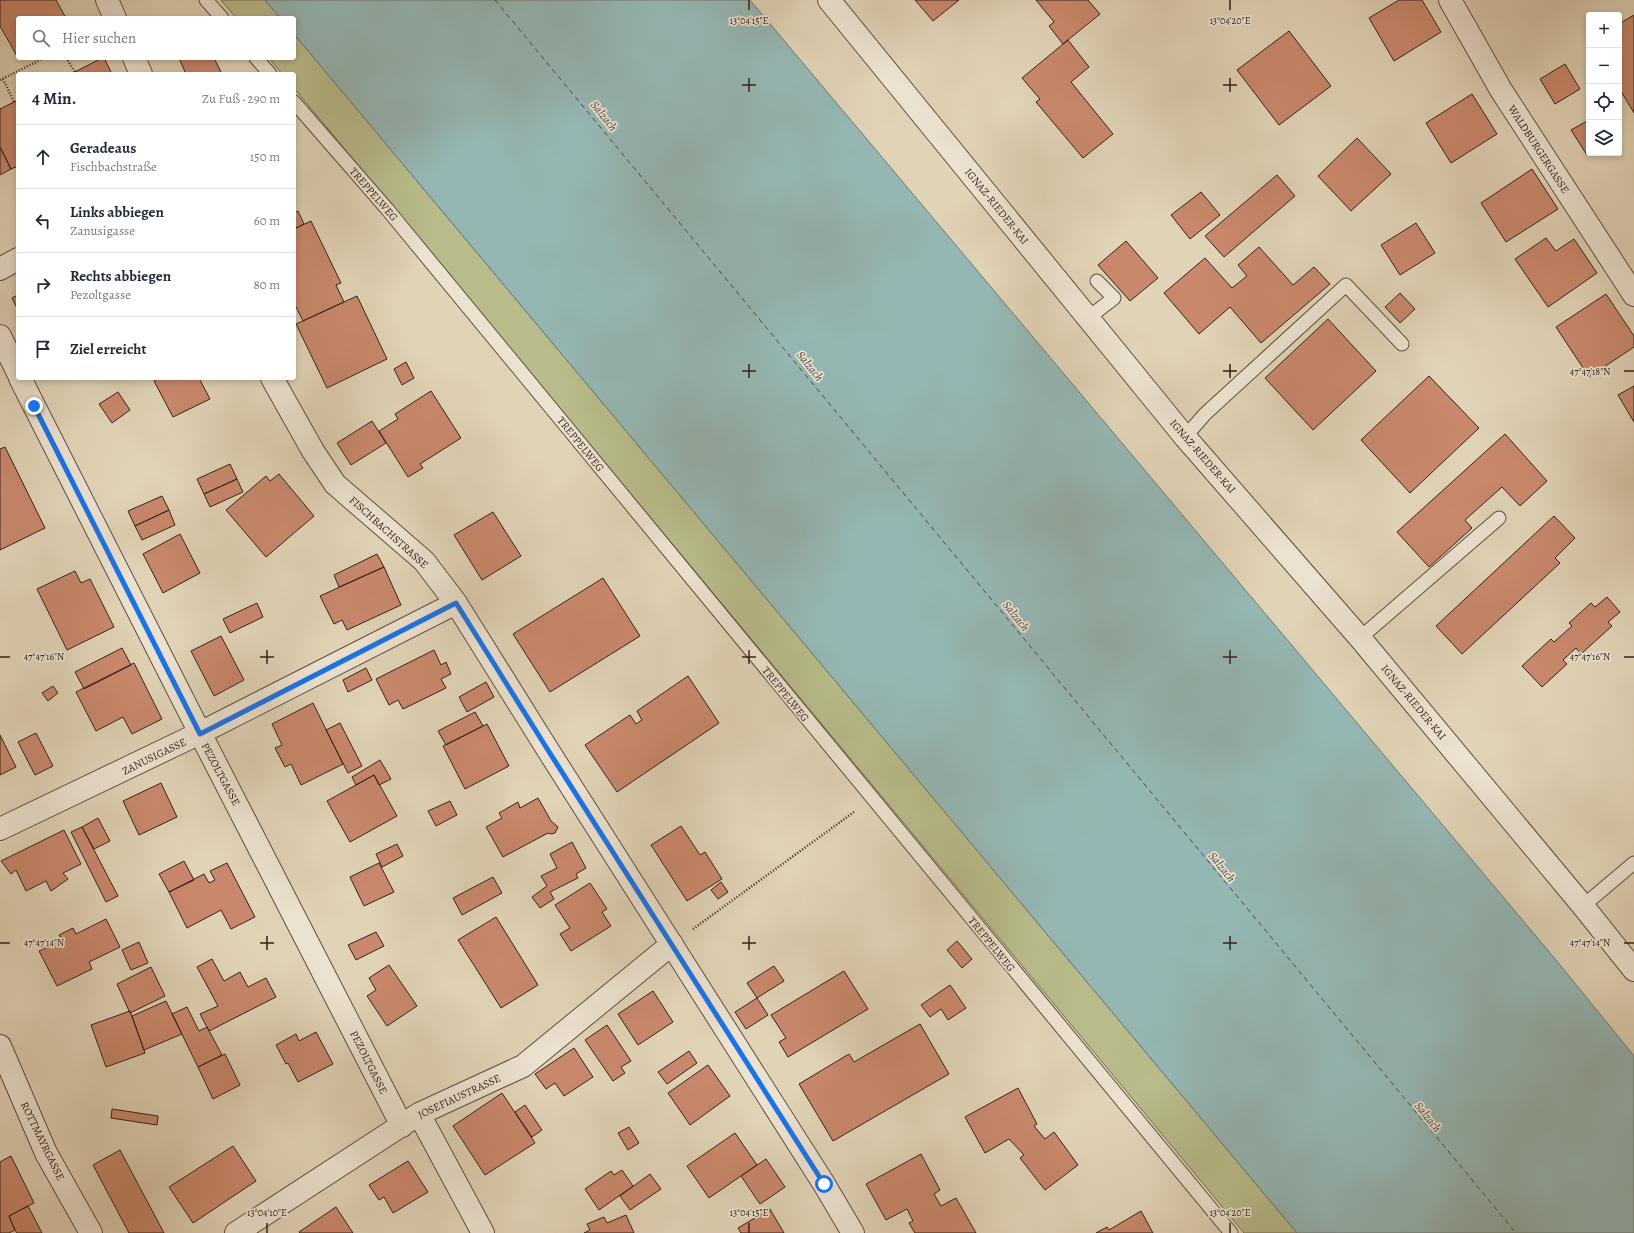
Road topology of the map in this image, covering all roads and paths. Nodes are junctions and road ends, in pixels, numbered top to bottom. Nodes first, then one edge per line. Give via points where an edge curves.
1 (107, 0) edge
2 (206, 0) edge
3 (829, 0) edge
4 (1450, 0) edge
5 (114, 16) edge
6 (220, 16) edge
7 (40, 60) edge
8 (67, 60) edge
9 (135, 60) edge
10 (258, 60) edge
11 (75, 72) dead end
12 (140, 72) edge
13 (268, 72) edge
14 (1, 79) edge
15 (14, 102) dead end
16 (296, 104) edge
17 (16, 260) edge
18 (0, 268) edge
19 (1097, 281) dead end
20 (1634, 295) edge
21 (1088, 318) junction
22 (0, 336) edge
23 (1402, 344) dead end
24 (16, 369) edge
25 (21, 380) edge
26 (273, 380) edge
27 (1186, 437) junction
28 (1499, 518) dead end
29 (456, 603) junction
30 (1360, 638) junction
31 (200, 734) junction
32 (873, 799) junction
33 (0, 829) edge
34 (1634, 863) edge
35 (1583, 906) junction
36 (672, 944) junction
37 (1634, 970) edge
38 (0, 1046) edge
39 (419, 1114) junction
40 (402, 1126) junction
41 (91, 1233) edge
42 (236, 1233) edge
43 (483, 1233) edge
44 (853, 1233) edge
45 (1231, 1233) edge

1 - 5 street
2 - 6 lane
3 - 21 street, IGNAZ-RIEDER-KAI
4 - 20 street, WALDBURGERGASSE via 1501,90
7 - 14 path
8 - 11 path
9 - 12 street
10 - 13 lane
14 - 15 path
16 - 32 lane, TREPPELWEG via 387,209
17 - 18 street
19 - 21 lane via 1114,298
21 - 27 street, IGNAZ-RIEDER-KAI
22 - 24 street
23 - 27 lane via 1346,285 1205,414
25 - 31 street, PEZOLTGASSE
26 - 29 street, FISCHBACHSTRASSE via 335,484 424,561
27 - 30 street, IGNAZ-RIEDER-KAI
28 - 30 lane
29 - 31 street, ZANUSIGASSE
29 - 36 street, FISCHBACHSTRASSE
30 - 35 street, IGNAZ-RIEDER-KAI
31 - 33 street, ZANUSIGASSE
31 - 40 street, PEZOLTGASSE
32 - 36 path
32 - 45 lane, TREPPELWEG
34 - 35 lane
35 - 37 street, IGNAZ-RIEDER-KAI
36 - 39 street, JOSEFIAUSTRASSE via 522,1066
36 - 44 street, FISCHBACHSTRASSE
38 - 41 street, ROTTMAYRGASSE via 46,1153
39 - 40 street, JOSEFIAUSTRASSE
39 - 43 street
40 - 42 street, JOSEFIAUSTRASSE

